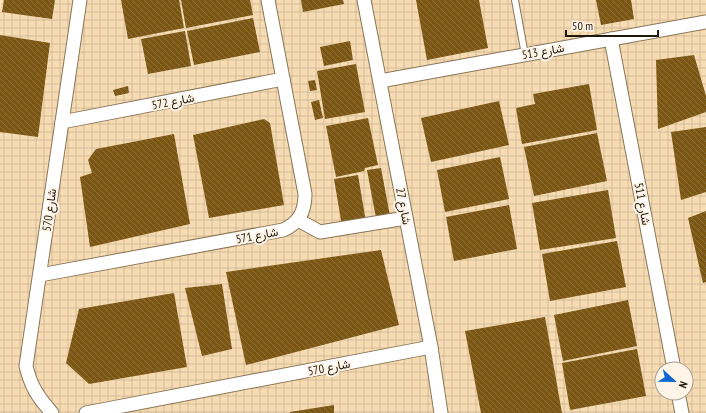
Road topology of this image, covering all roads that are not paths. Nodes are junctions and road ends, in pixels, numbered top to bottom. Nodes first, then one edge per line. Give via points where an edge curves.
1 (80, 0) edge
2 (268, 0) edge
3 (364, 0) edge
4 (515, 0) edge
5 (706, 22) edge
6 (611, 39) junction
7 (525, 55) junction
8 (283, 79) junction
9 (380, 81) junction
10 (62, 122) junction
11 (406, 218) junction
12 (298, 220) junction
13 (40, 275) junction
14 (431, 348) junction
15 (672, 361) edge
16 (680, 401) edge
17 (52, 413) edge
18 (86, 413) edge
19 (441, 413) edge
20 (682, 413) edge

1 - 10 street, شارع 570
2 - 8 street
3 - 9 street, شارع 27
4 - 7 lane
5 - 6 street, شارع 513
6 - 7 street, شارع 513
6 - 15 street, شارع 511
7 - 9 street, شارع 513
8 - 10 street, شارع 572
8 - 12 street via 305,194 304,208
9 - 11 street, شارع 27
10 - 13 street, شارع 570
11 - 12 street via 320,232
11 - 14 street, شارع 27
12 - 13 street, شارع 571 via 283,230
13 - 17 street, شارع 570 via 26,366 30,384
14 - 18 street, شارع 570
14 - 19 street, شارع 27
16 - 20 street

